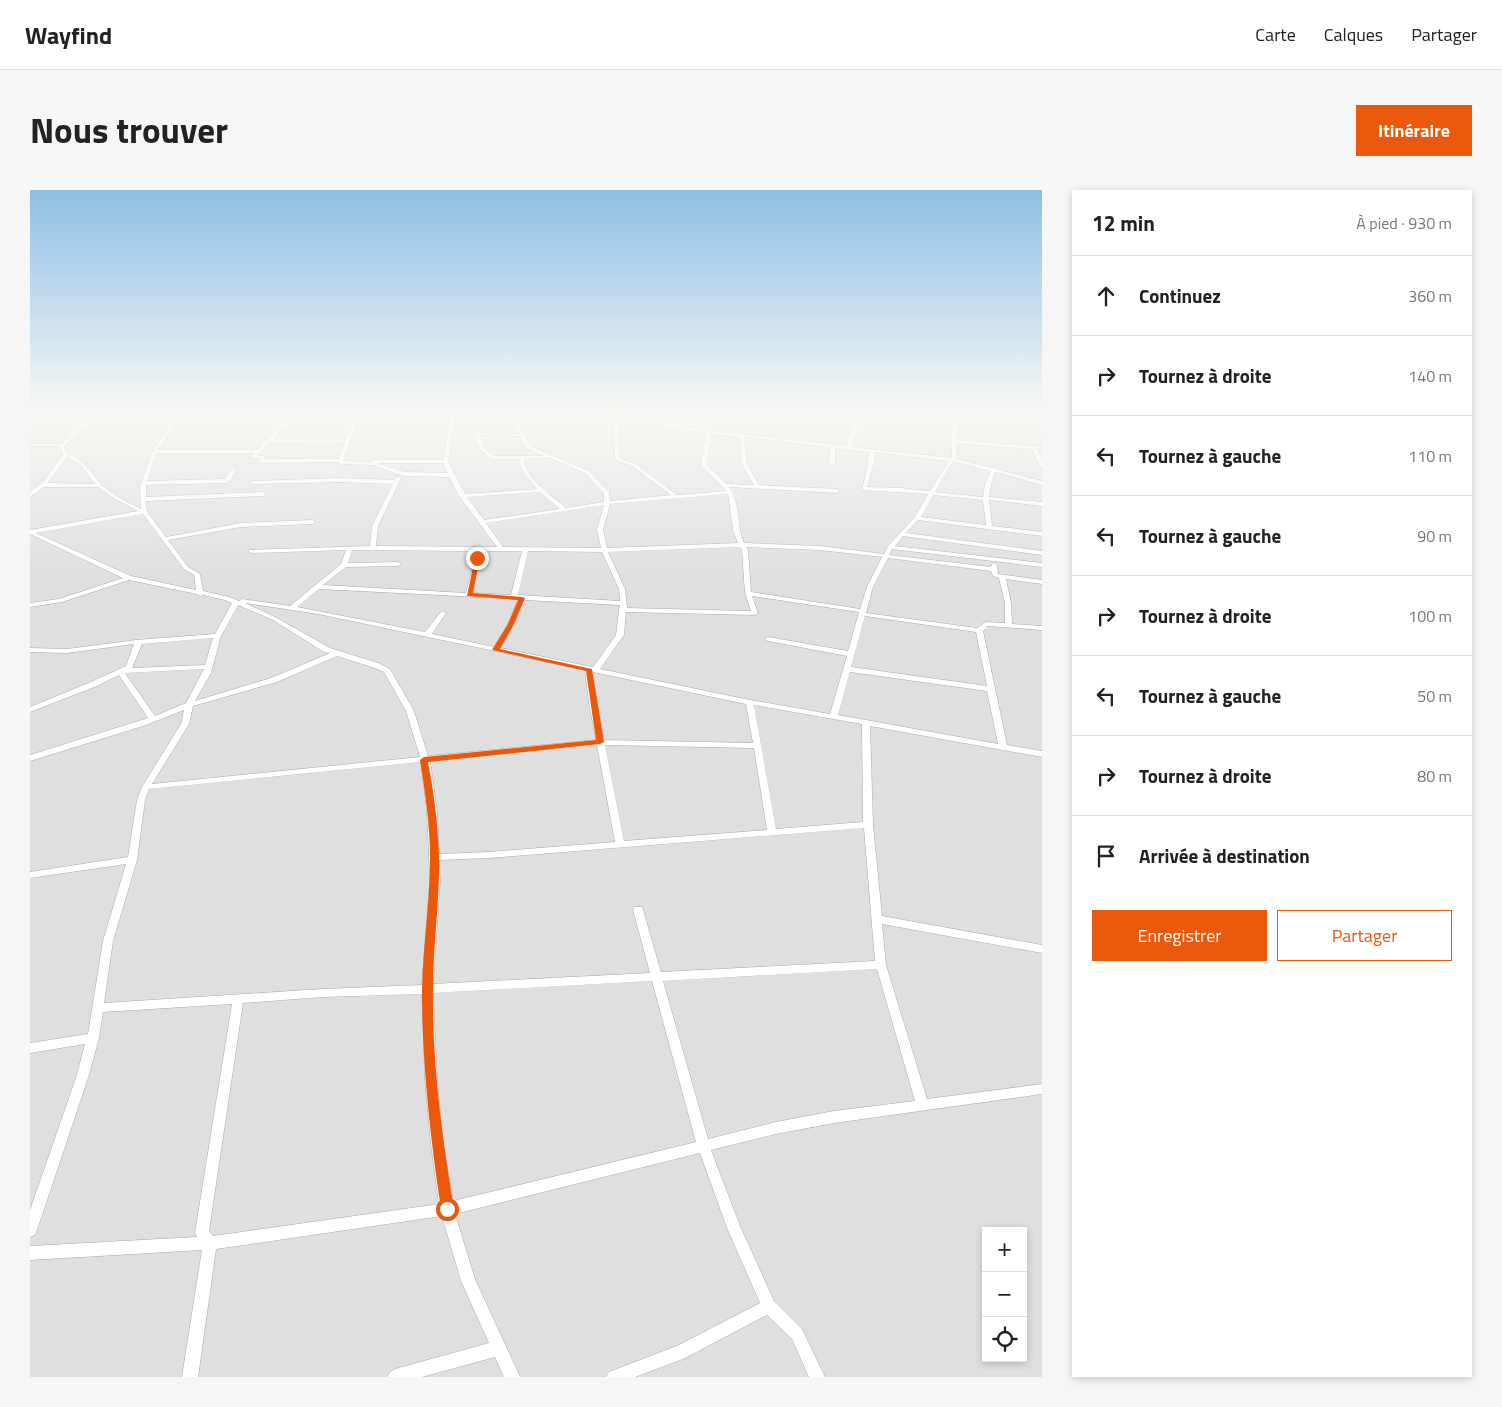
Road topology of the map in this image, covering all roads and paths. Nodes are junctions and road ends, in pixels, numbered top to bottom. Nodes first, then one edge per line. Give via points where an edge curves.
1 (53, 469) edge
2 (88, 469) edge
3 (149, 469) edge
4 (234, 469) dead end
5 (340, 469) edge
6 (389, 469) edge
7 (449, 469) edge
8 (524, 469) edge
9 (581, 469) edge
10 (640, 469) edge
11 (708, 469) edge
12 (747, 469) edge
13 (870, 469) edge
14 (945, 469) edge
15 (994, 469) edge
16 (995, 469) edge
17 (402, 473) junction
18 (451, 475) junction
19 (339, 480) junction
20 (394, 482) junction
21 (1042, 482) edge
22 (144, 483) junction
23 (253, 483) dead end
24 (44, 485) junction
25 (99, 485) junction
26 (723, 485) junction
27 (756, 485) junction
28 (540, 490) junction
29 (837, 490) dead end
30 (730, 492) junction
31 (930, 493) junction
32 (263, 494) dead end
33 (30, 495) edge
34 (674, 495) junction
35 (462, 496) junction
36 (143, 499) junction
37 (985, 499) junction
38 (608, 504) junction
39 (1042, 504) edge
40 (565, 510) junction
41 (144, 512) junction
42 (916, 518) junction
43 (312, 522) dead end
44 (484, 522) junction
45 (989, 528) junction
46 (30, 532) edge
47 (901, 534) junction
48 (1042, 534) edge
49 (164, 539) junction
50 (741, 546) junction
51 (890, 547) junction
52 (350, 548) junction
53 (373, 548) junction
54 (480, 549) junction
55 (501, 549) junction
56 (526, 549) junction
57 (604, 550) junction
58 (251, 551) dead end
59 (1042, 553) edge
60 (886, 555) junction
61 (994, 560) junction
62 (398, 564) dead end
63 (344, 565) junction
64 (1042, 565) edge
65 (994, 569) junction
66 (1002, 576) junction
67 (128, 578) junction
68 (1042, 582) edge
69 (319, 587) junction
70 (748, 593) junction
71 (200, 594) junction
72 (469, 595) junction
73 (514, 597) junction
74 (522, 598) junction
75 (231, 600) junction
76 (30, 605) edge
77 (623, 607) junction
78 (292, 608) junction
79 (862, 612) junction
80 (443, 613) dead end
81 (1009, 626) junction
82 (1042, 628) edge
83 (979, 630) junction
84 (427, 635) junction
85 (217, 636) junction
86 (768, 639) dead end
87 (140, 642) junction
88 (30, 650) edge
89 (496, 650) junction
90 (337, 653) junction
91 (850, 654) junction
92 (209, 668) junction
93 (846, 669) junction
94 (589, 670) junction
95 (120, 671) junction
96 (992, 689) junction
97 (750, 702) junction
98 (189, 706) junction
99 (30, 710) edge
100 (833, 717) junction
101 (153, 719) junction
102 (866, 724) junction
103 (600, 742) junction
104 (756, 746) junction
105 (1003, 748) junction
106 (1042, 754) edge
107 (30, 758) edge
108 (424, 760) junction
109 (146, 787) junction
110 (868, 825) junction
111 (772, 831) junction
112 (620, 845) junction
113 (435, 858) junction
114 (132, 860) junction
115 (30, 875) edge
116 (638, 910) dead end
117 (878, 919) junction
118 (1042, 949) edge
119 (881, 965) junction
120 (655, 978) junction
121 (428, 989) junction
122 (238, 999) junction
123 (99, 1008) junction
124 (93, 1038) junction
125 (30, 1048) edge
126 (1042, 1089) edge
127 (922, 1104) junction
128 (704, 1147) junction
129 (447, 1209) junction
130 (30, 1230) edge
131 (210, 1243) junction
132 (30, 1253) edge
133 (769, 1306) junction
134 (498, 1348) junction
135 (190, 1377) edge
136 (395, 1377) edge
137 (512, 1377) edge
138 (614, 1377) edge
139 (817, 1377) edge

1 - 24 street
2 - 25 street
3 - 22 street
4 - 22 street via 227,481
5 - 19 street
6 - 17 street
7 - 18 street
8 - 28 street
9 - 38 street via 607,493
10 - 34 street
11 - 26 street
12 - 27 street
13 - 31 street via 864,489
14 - 31 street
15 - 37 street via 986,486
16 - 21 street
17 - 18 street
17 - 20 street
18 - 35 street
19 - 20 street
19 - 23 street
20 - 53 street via 375,526
22 - 36 street
24 - 25 street
24 - 33 street
25 - 41 street
26 - 27 street
26 - 30 street
27 - 29 street
28 - 35 street
28 - 40 street
30 - 34 street
30 - 50 street
31 - 37 street
31 - 42 street
32 - 36 street
34 - 38 street
35 - 44 street
36 - 41 street
37 - 39 street
37 - 45 street
38 - 40 street
38 - 57 street via 600,530
40 - 44 street
41 - 46 street
41 - 49 street
42 - 45 street
42 - 47 street
43 - 49 street via 241,525
44 - 55 street
45 - 48 street
46 - 67 street
47 - 51 street
47 - 59 street
49 - 71 street via 186,568 197,574
50 - 57 street
50 - 60 street via 820,548
50 - 70 street via 745,550
51 - 60 street
51 - 61 street
52 - 53 street
52 - 58 street
52 - 63 street
53 - 54 street
54 - 55 street
54 - 72 street
55 - 56 street
56 - 57 street
56 - 73 street
57 - 77 street via 622,589
60 - 65 street
60 - 79 street
61 - 64 street
61 - 65 street
62 - 63 street
63 - 69 street
65 - 66 street via 996,575
66 - 68 street
66 - 81 street
67 - 71 street
67 - 76 street via 60,601
69 - 72 street
69 - 78 street
70 - 77 street via 756,613
70 - 79 street
71 - 75 street
72 - 73 street
73 - 74 street
74 - 77 street
74 - 89 street
75 - 78 street
75 - 85 street
75 - 90 street
77 - 94 street via 620,635 597,668
78 - 84 street
79 - 83 street
79 - 91 street
80 - 84 street
81 - 82 street
81 - 83 street via 986,624
83 - 96 street
84 - 89 street
85 - 87 street
85 - 92 street
86 - 91 street
87 - 88 street via 67,651
87 - 95 street via 129,667
89 - 94 street
90 - 98 street via 274,680
90 - 108 street via 387,672 410,711
91 - 93 street
92 - 95 street
92 - 98 street
93 - 96 street
93 - 100 street
94 - 97 street
94 - 103 street
95 - 99 street
95 - 101 street
96 - 105 street
97 - 100 street
97 - 104 street
98 - 101 street
98 - 109 street via 185,724
100 - 102 street
101 - 107 street
102 - 105 street
102 - 110 street
103 - 104 street
103 - 108 street
103 - 112 street
104 - 111 street
105 - 106 street
108 - 109 street
108 - 113 street
109 - 114 street
110 - 111 street
110 - 117 street
111 - 112 street
112 - 113 street
113 - 121 street
114 - 115 street
114 - 123 street via 108,941
116 - 120 street
117 - 118 street
117 - 119 street
119 - 120 street
119 - 127 street
120 - 121 street
120 - 128 street
121 - 122 street
121 - 129 street via 431,1079
122 - 123 street
122 - 131 street via 202,1233
123 - 124 street
124 - 125 street
124 - 130 street
126 - 127 street
127 - 128 street via 776,1128
128 - 129 street
128 - 133 street via 734,1228
129 - 131 street
129 - 134 street via 468,1281
131 - 132 street
131 - 135 street
133 - 138 street via 683,1351
133 - 139 street via 797,1334
134 - 136 street
134 - 137 street

